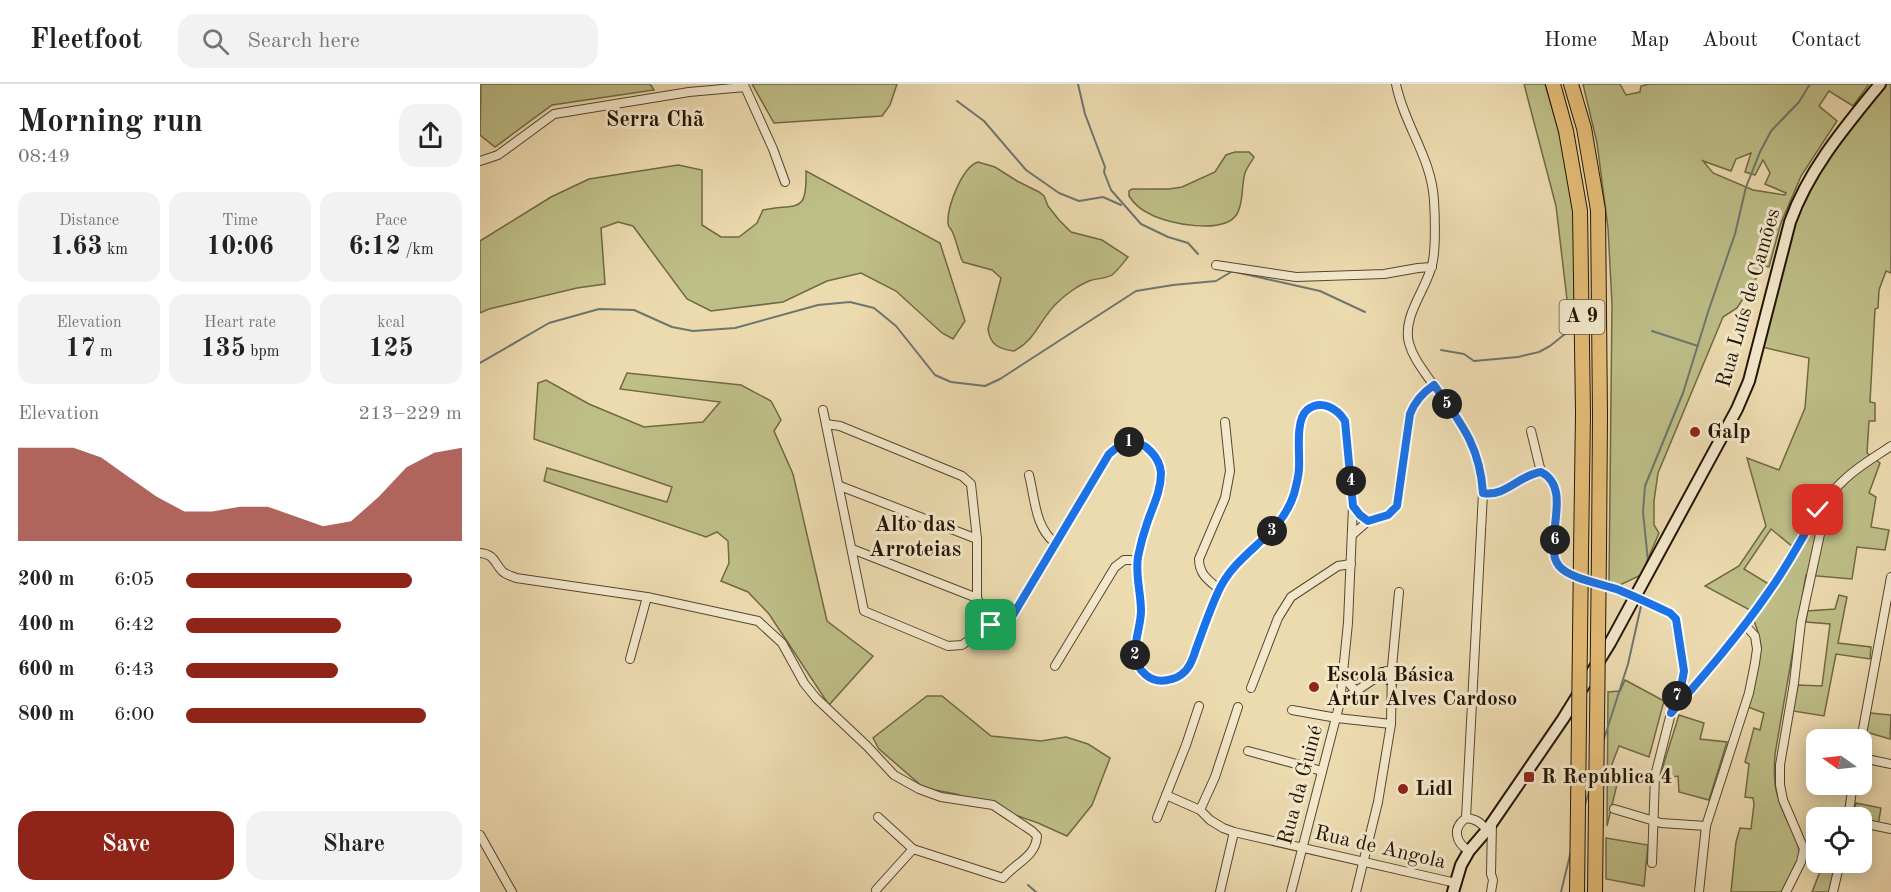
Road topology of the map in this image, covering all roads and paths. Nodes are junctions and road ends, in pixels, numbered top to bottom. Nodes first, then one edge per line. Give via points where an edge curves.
1 (1396, 84) edge
2 (1553, 84) edge
3 (1571, 84) edge
4 (1880, 84) edge
5 (720, 86) edge
6 (687, 88) edge
7 (480, 161) edge
8 (785, 182) dead end
9 (1216, 265) dead end
10 (1432, 267) junction
11 (1434, 385) junction
12 (823, 410) dead end
13 (1225, 422) dead end
14 (826, 424) junction
15 (1531, 431) dead end
16 (1891, 446) edge
17 (1541, 472) junction
18 (1029, 475) dead end
19 (840, 486) junction
20 (1483, 493) junction
21 (1828, 498) junction
22 (1353, 506) junction
23 (1368, 521) junction
24 (1352, 535) junction
25 (977, 539) junction
26 (1055, 543) junction
27 (852, 549) junction
28 (480, 553) edge
29 (1138, 560) junction
30 (1351, 564) junction
31 (1891, 577) edge
32 (1219, 589) junction
33 (1399, 592) dead end
34 (647, 597) junction
35 (1635, 597) junction
36 (977, 598) junction
37 (991, 625) junction
38 (1745, 625) junction
39 (630, 659) dead end
40 (1055, 666) dead end
41 (1343, 677) junction
42 (1387, 677) junction
43 (1251, 688) dead end
44 (1356, 691) junction
45 (1340, 702) junction
46 (1199, 706) dead end
47 (1238, 706) dead end
48 (1292, 710) dead end
49 (1671, 713) junction
50 (1337, 718) junction
51 (1391, 724) junction
52 (1863, 729) edge
53 (1248, 751) dead end
54 (1872, 761) edge
55 (1891, 764) edge
56 (1322, 771) junction
57 (1166, 795) junction
58 (1614, 809) dead end
59 (1200, 810) junction
60 (878, 817) dead end
61 (1157, 818) dead end
62 (1466, 818) junction
63 (1653, 820) junction
64 (1872, 825) edge
65 (1489, 826) junction
66 (1706, 826) junction
67 (1891, 829) edge
68 (1234, 832) junction
69 (480, 836) edge
70 (913, 849) junction
71 (1304, 849) junction
72 (1469, 851) junction
73 (1364, 863) junction
74 (1652, 863) dead end
75 (1837, 873) edge
76 (1455, 887) edge
77 (876, 891) edge
78 (512, 892) edge
79 (1220, 892) edge
80 (1292, 892) edge
81 (1356, 892) edge
82 (1491, 892) edge
83 (1577, 892) edge
84 (1595, 892) edge
85 (1700, 892) edge
86 (1786, 892) edge
87 (1833, 892) edge

1 - 10 street via 1432,177
2 - 83 highway, A 9, bridge via 1566,130 1580,211 1583,413
3 - 84 highway, A 9, bridge via 1584,128 1598,210
4 - 35 main road, Rua Luís de Camões via 1833,144 1798,200 1749,381
5 - 6 street
5 - 8 street via 745,87
6 - 7 street via 554,114 498,155
9 - 10 street via 1296,278 1384,274
10 - 11 street via 1408,327 1415,358
11 - 20 street via 1467,433 1479,465
11 - 23 street via 1413,405 1410,414 1397,506 1388,515
12 - 14 street
13 - 32 street via 1230,471 1227,489 1199,559 1203,576
14 - 19 street
14 - 25 street via 840,426 962,476 971,484
15 - 17 street
16 - 21 street via 1861,465
17 - 20 street via 1506,490
17 - 35 street via 1557,493 1557,564 1565,572
18 - 26 street via 1041,527
19 - 25 street
19 - 27 street
20 - 62 street
21 - 38 street
21 - 86 street via 1803,611 1780,765 1783,801 1804,849
22 - 23 street
22 - 24 street, Rua da Guiné
22 - 32 street, Rua da Guiné via 1345,421 1329,406 1315,406 1307,410 1300,423 1299,470 1286,513 1276,528 1229,573
23 - 24 street
24 - 30 street, Rua da Guiné
25 - 36 street
26 - 29 street via 1109,454 1128,442 1149,449 1161,473
26 - 37 street via 1013,615
27 - 36 street
27 - 37 street via 864,611 948,646 962,645
28 - 34 street via 492,556 502,572 516,578
29 - 32 street, Rua da Guiné via 1141,611 1135,660 1154,680 1178,678 1189,666
29 - 40 street via 1124,560 1115,567
30 - 41 street, Rua da Guiné
30 - 43 street via 1338,566 1291,597 1278,618
31 - 52 street
33 - 42 street via 1392,664
34 - 39 street
34 - 70 street via 762,624 782,643 816,698 894,775 941,797 993,805 1037,838 1028,857 1003,878
35 - 49 street via 1676,619 1684,671
35 - 65 main road, Rua Luís de Camões via 1610,643
36 - 37 street
38 - 49 street
38 - 66 street via 1755,636 1755,663
41 - 44 street
41 - 45 street, Rua da Guiné
42 - 44 street
42 - 51 street
44 - 45 street
45 - 50 street, Rua da Guiné
46 - 57 street
47 - 59 street
48 - 50 street
49 - 63 street via 1655,776
50 - 51 street
50 - 56 street, Rua da Guiné
51 - 73 street
53 - 56 street
54 - 55 street
56 - 71 street, Rua da Guiné
57 - 59 street, Rua de Angola
57 - 61 street
58 - 63 street
59 - 68 street, Rua de Angola
60 - 70 street
62 - 65 street
62 - 72 street via 1456,829 1456,836
63 - 66 street
63 - 74 street
64 - 67 street
65 - 72 main road, Rua Luís de Camões
65 - 82 street
66 - 85 street
68 - 71 street, Rua de Angola
68 - 79 street
69 - 78 street
70 - 77 street
71 - 73 street, Rua de Angola
71 - 80 street, Rua da Guiné
72 - 76 main road, Rua Luís de Camões
73 - 76 street, Rua de Angola
73 - 81 street
75 - 87 street

